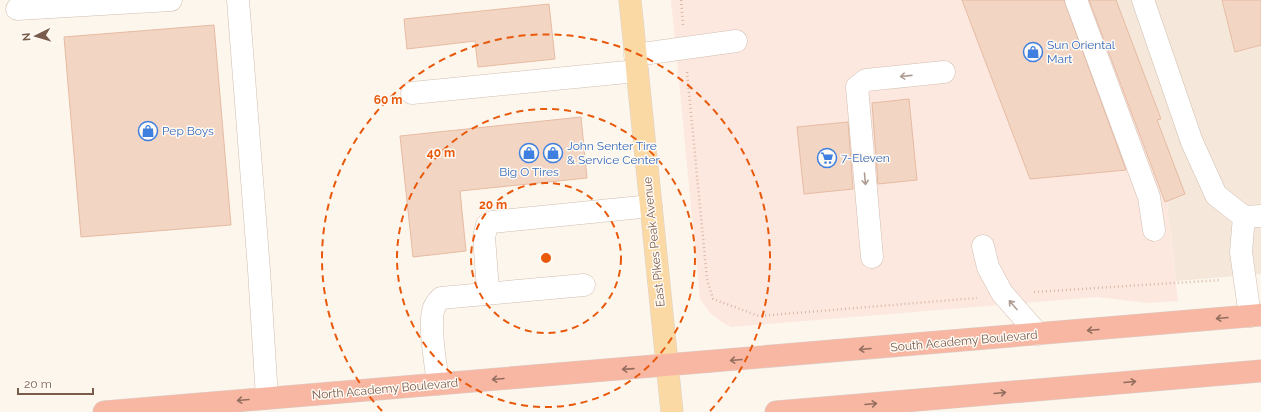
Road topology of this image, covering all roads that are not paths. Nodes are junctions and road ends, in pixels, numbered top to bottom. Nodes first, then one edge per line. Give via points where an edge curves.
1 (171, 0) edge
2 (238, 0) edge
3 (630, 0) edge
4 (1076, 0) edge
5 (1142, 0) edge
6 (17, 9) dead end
7 (736, 41) dead end
8 (636, 63) junction
9 (944, 72) dead end
10 (412, 93) dead end
11 (651, 206) junction
12 (1253, 217) edge
13 (1154, 230) dead end
14 (983, 246) dead end
15 (872, 257) dead end
16 (584, 285) dead end
17 (485, 294) junction
18 (1255, 316) edge
19 (1038, 334) junction
20 (667, 366) junction
21 (1261, 371) edge
22 (438, 384) junction
23 (267, 398) junction
24 (104, 412) edge
25 (672, 412) edge
26 (776, 412) edge

1 - 6 lane
2 - 23 lane
3 - 8 main road, East Pikes Peak Avenue
4 - 13 lane via 1149,197
5 - 12 lane via 1192,142 1216,195
7 - 8 lane
8 - 10 lane
8 - 11 main road, East Pikes Peak Avenue
9 -> 15 lane via 866,80 857,87
11 - 17 lane via 492,222 487,225 484,237 488,285
11 - 20 main road, East Pikes Peak Avenue
12 - 18 lane via 1241,252
19 -> 14 lane via 1002,292 988,267
16 - 17 lane
17 - 22 lane via 441,298 436,303 432,312 432,324
18 -> 19 highway, South Academy Boulevard
19 -> 20 highway, South Academy Boulevard
20 -> 22 highway, North Academy Boulevard
20 - 25 main road, East Pikes Peak Avenue
26 -> 21 highway
22 - 23 highway, North Academy Boulevard
23 -> 24 highway, North Academy Boulevard

